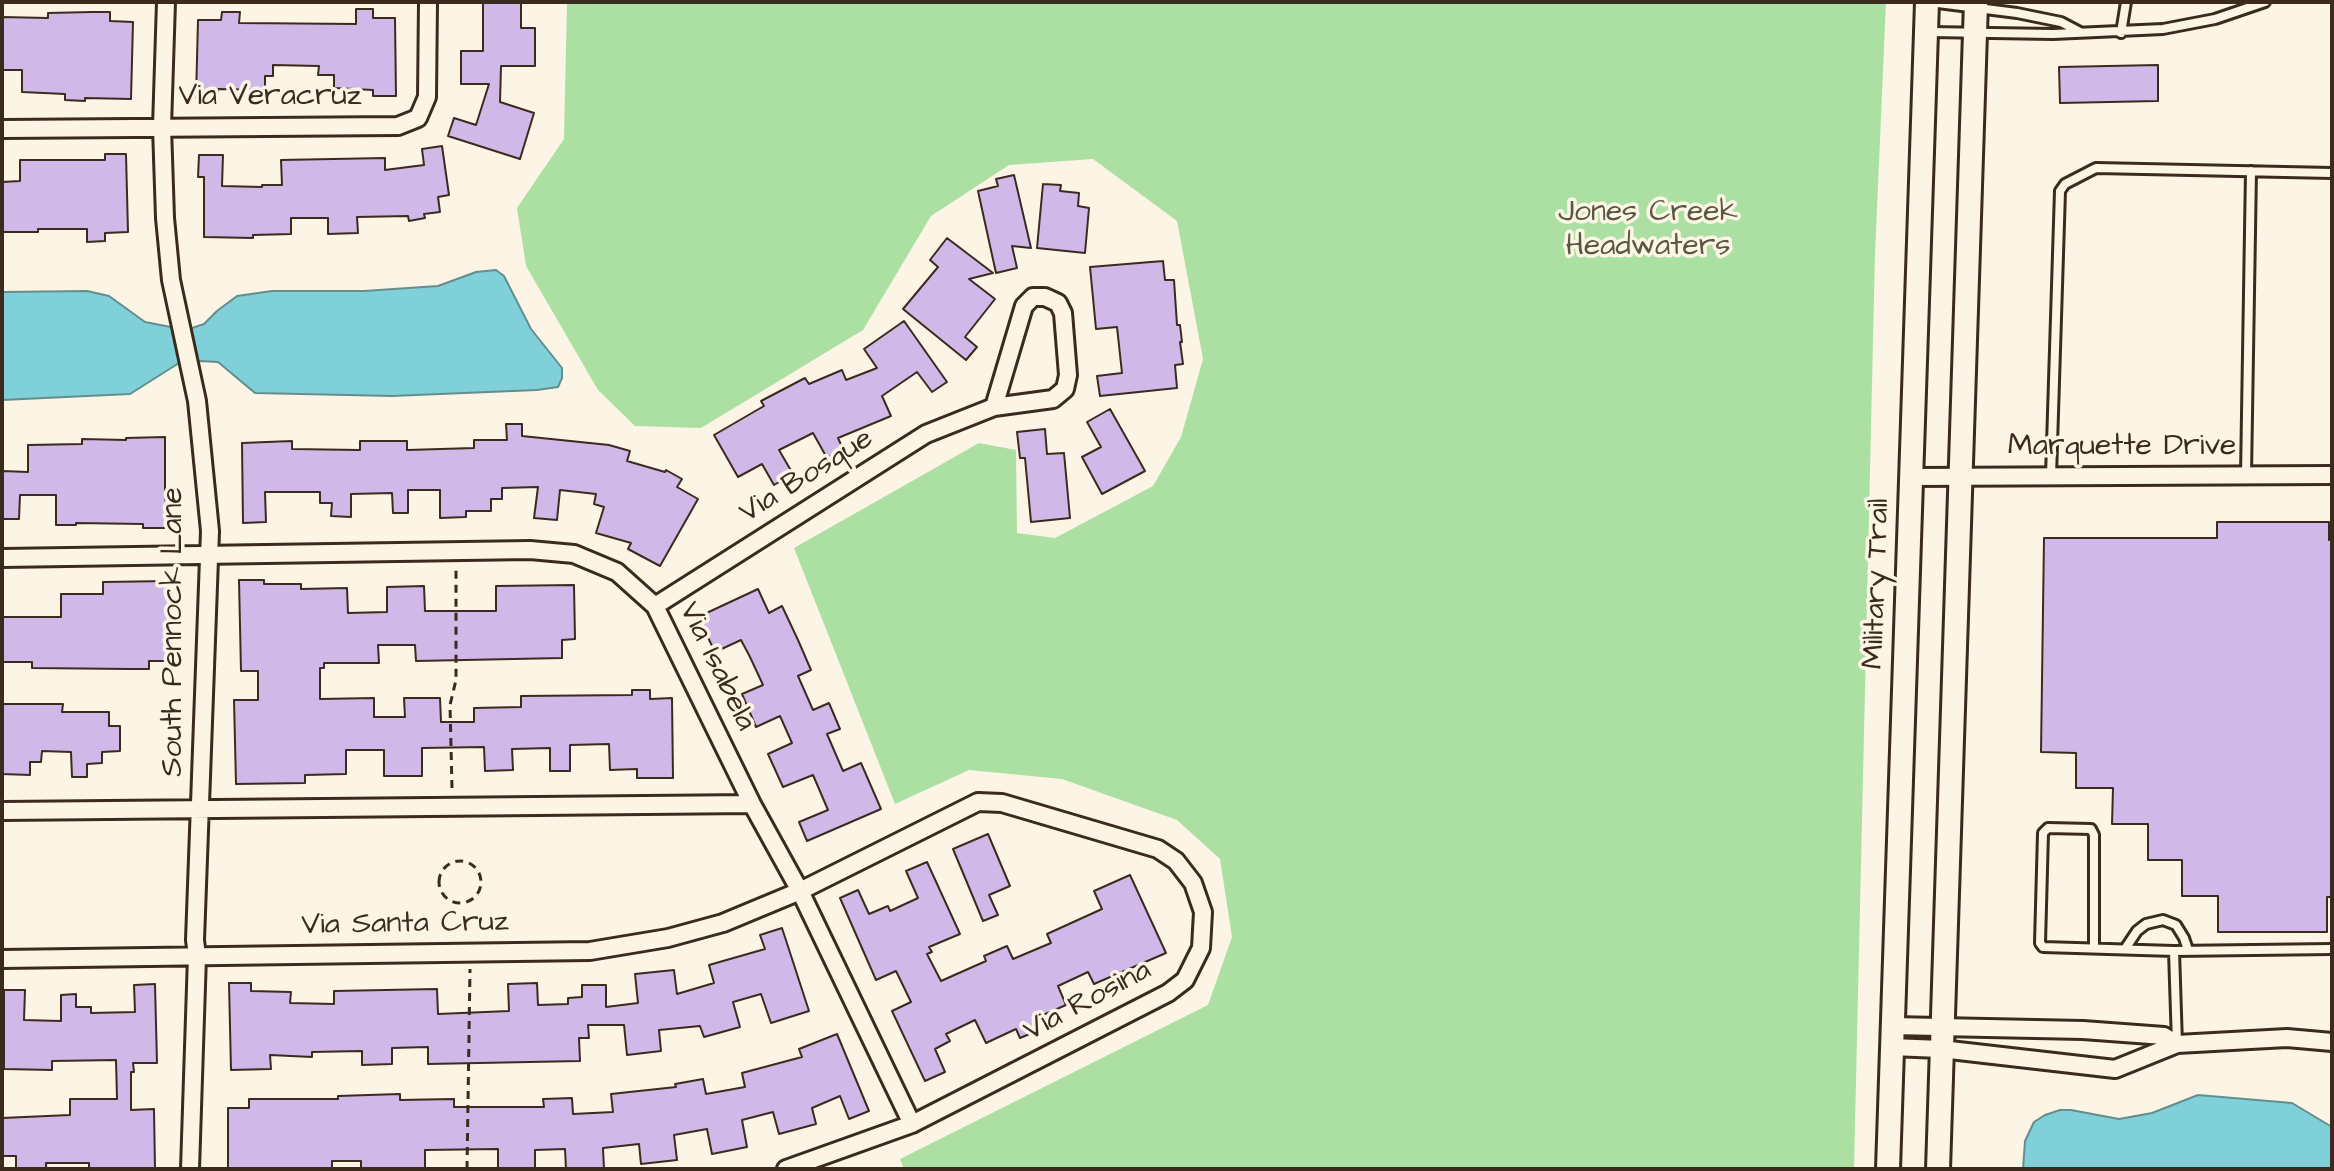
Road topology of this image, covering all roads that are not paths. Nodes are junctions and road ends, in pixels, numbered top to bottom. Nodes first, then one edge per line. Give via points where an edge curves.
1 (166, 2) edge
2 (428, 2) edge
3 (1929, 2) edge
4 (2126, 2) edge
5 (2265, 2) edge
6 (1976, 5) edge
7 (1926, 32) junction
8 (1975, 33) junction
9 (2081, 33) junction
10 (2121, 33) junction
11 (162, 127) junction
12 (2, 129) edge
13 (2251, 171) junction
14 (2332, 173) edge
15 (994, 407) junction
16 (2246, 475) junction
17 (2332, 475) edge
18 (2051, 476) junction
19 (1912, 477) junction
20 (1961, 477) junction
21 (209, 556) junction
22 (2, 558) edge
23 (655, 606) junction
24 (752, 804) junction
25 (202, 810) junction
26 (2, 811) edge
27 (800, 891) junction
28 (2094, 948) junction
29 (2125, 949) junction
30 (2332, 949) edge
31 (2188, 950) junction
32 (2174, 951) junction
33 (197, 956) junction
34 (2, 959) edge
35 (1891, 1036) junction
36 (1942, 1038) junction
37 (2332, 1042) edge
38 (2177, 1044) junction
39 (912, 1124) junction
40 (190, 1169) edge
41 (786, 1169) edge
42 (1888, 1169) edge
43 (1938, 1169) edge

1 - 11 street, South Pennock Lane
2 - 11 street, Via Veracruz via 427,97 418,118 398,126
3 - 6 lane
3 - 7 main road, Military Trail
4 - 10 lane
5 - 10 lane via 2215,19
6 - 8 main road
6 - 9 lane via 2061,22
7 - 8 lane
7 - 19 main road, Military Trail
8 - 9 lane
8 - 20 main road
9 - 10 lane
11 - 12 street, Via Veracruz
11 - 21 street, South Pennock Lane via 171,280 197,401
13 - 14 lane
13 - 16 lane
13 - 18 lane via 2096,168 2072,178 2060,191
15 - 15 street, Via Bosque via 1053,399 1065,389 1063,313 1058,303 1033,297 1024,306
15 - 23 street, Via Bosque via 926,434
16 - 17 street, Marquette Drive
16 - 18 street, Marquette Drive
18 - 20 street, Marquette Drive
19 - 20 street, Marquette Drive
19 - 35 main road, Military Trail
20 - 36 main road
21 - 22 street, Via Isabela
21 - 23 street, Via Isabela via 530,550 574,554 617,572
21 - 25 street, South Pennock Lane
23 - 24 street, Via Isabela
24 - 25 street
24 - 27 street, Via Isabela
25 - 26 street
25 - 33 street, South Pennock Lane
27 - 33 street, Via Santa Cruz via 723,923 590,951
27 - 39 street, Via Isabela
27 - 39 street, Via Rosina via 978,802 1002,803 1158,849 1193,883 1203,912 1201,948 1185,980
28 - 28 lane via 2040,943 2043,833 2048,828 2091,829 2094,835
28 - 29 lane
29 - 31 lane via 2146,924 2163,920 2176,925
29 - 32 lane
30 - 31 lane
31 - 32 lane
32 - 38 lane
33 - 34 street, Via Santa Cruz
33 - 40 street, South Pennock Lane
35 - 36 street
35 - 42 main road, Military Trail
36 - 38 street via 2110,1032 2164,1036
36 - 38 street via 2115,1069
36 - 43 main road
37 - 38 street via 2287,1038
39 - 41 street, Via Rosina

